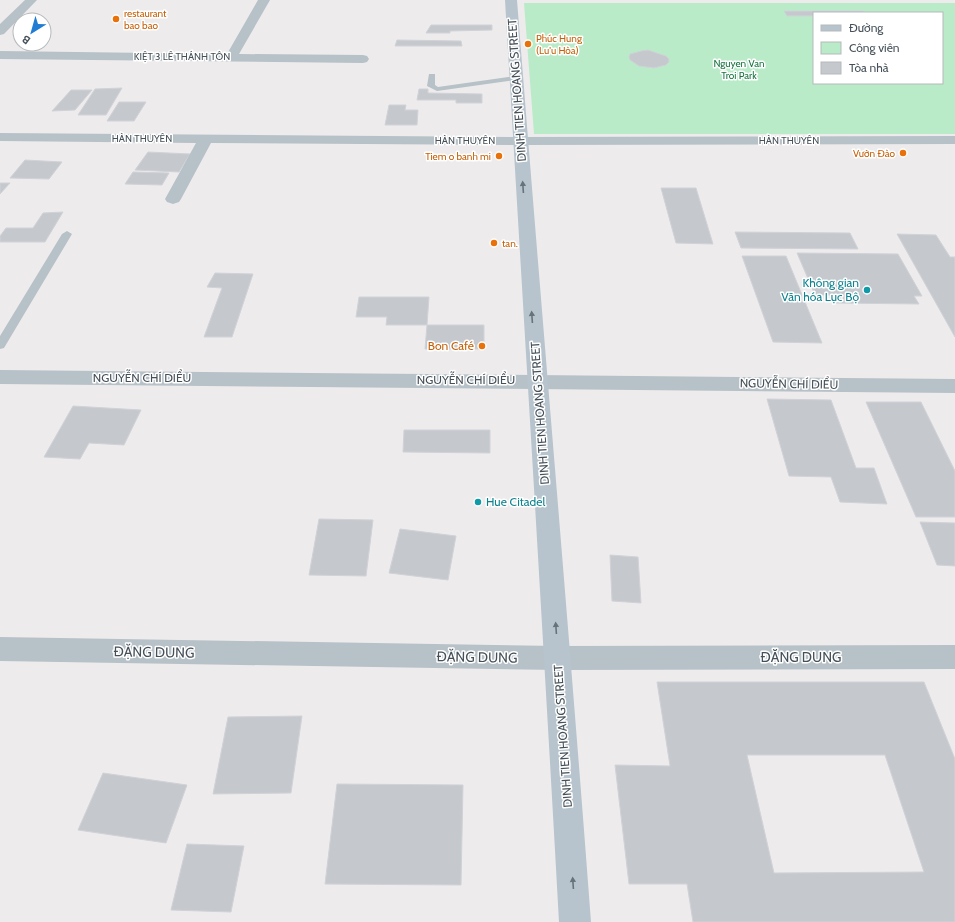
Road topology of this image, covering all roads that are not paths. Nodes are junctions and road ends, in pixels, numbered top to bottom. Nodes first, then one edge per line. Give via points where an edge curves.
1 (31, 0) edge
2 (264, 0) edge
3 (511, 0) edge
4 (0, 31) edge
5 (0, 55) edge
6 (232, 56) junction
7 (363, 59) dead end
8 (432, 76) dead end
9 (516, 78) junction
10 (0, 137) edge
11 (206, 138) junction
12 (955, 140) edge
13 (520, 141) junction
14 (173, 199) dead end
15 (67, 234) dead end
16 (0, 345) edge
17 (0, 377) edge
18 (537, 381) junction
19 (955, 386) edge
20 (0, 649) edge
21 (955, 657) edge
22 (558, 658) junction
23 (575, 922) edge

1 - 4 street
2 - 6 street
3 - 9 main road, DINH TIEN HOANG STREET
5 - 6 street, KIỆT 3 LÊ THÁNH TÔN
6 - 7 street, KIỆT 3 LÊ THÁNH TÔN
8 - 9 lane via 431,86 437,89
9 - 13 main road, DINH TIEN HOANG STREET
10 - 11 street, HÀN THUYÊN
11 - 13 street, HÀN THUYÊN
11 - 14 street
12 - 13 street, HÀN THUYÊN
18 -> 13 main road, DINH TIEN HOANG STREET
15 - 16 lane
17 - 18 street, NGUYỄN CHÍ DIỂU
18 - 19 street, NGUYỄN CHÍ DIỂU
22 -> 18 main road, DINH TIEN HOANG STREET
20 - 22 street, ĐẶNG DUNG
21 - 22 street, ĐẶNG DUNG
23 -> 22 main road, DINH TIEN HOANG STREET

